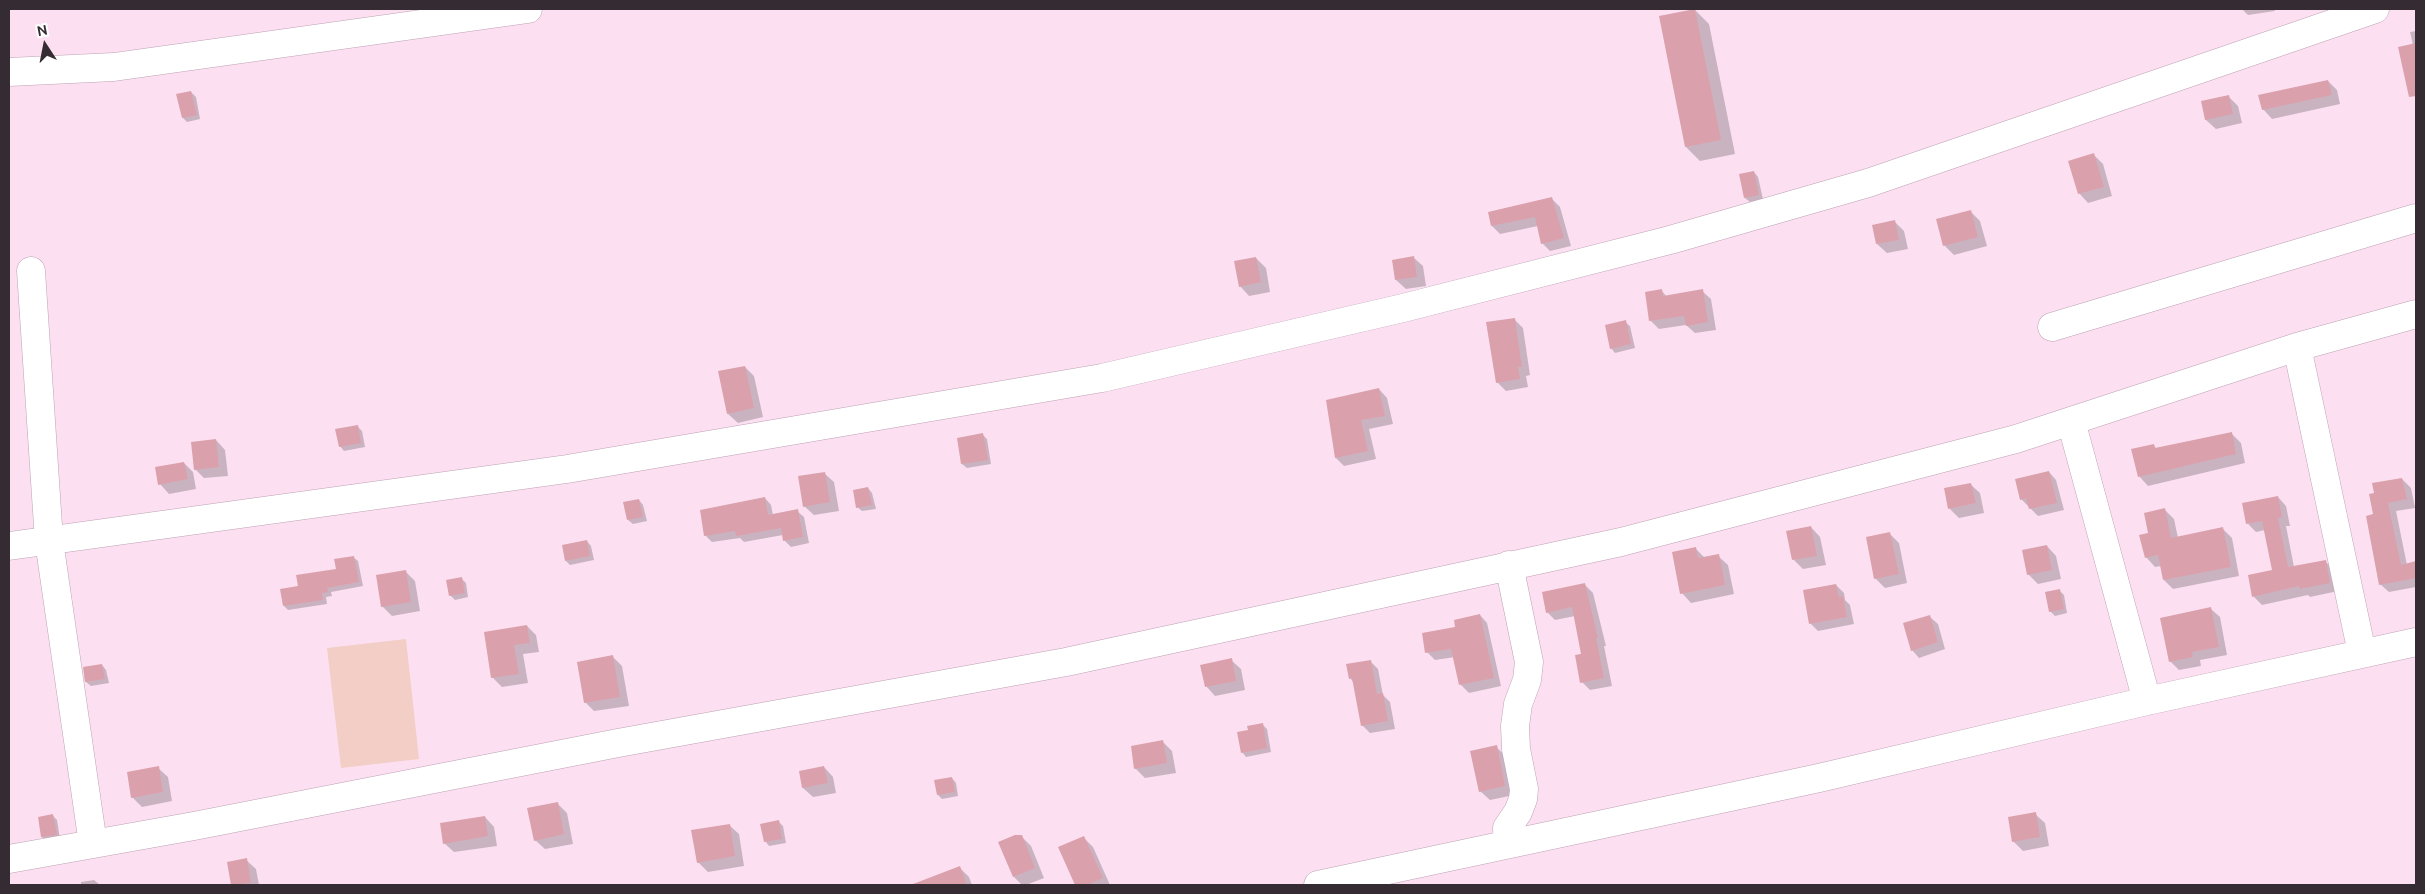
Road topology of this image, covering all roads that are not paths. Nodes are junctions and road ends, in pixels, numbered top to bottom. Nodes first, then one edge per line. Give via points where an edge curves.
1 (528, 9) edge
2 (2375, 9) edge
3 (9, 72) edge
4 (2416, 218) edge
5 (31, 271) dead end
6 (2416, 314) edge
7 (2052, 327) dead end
8 (2297, 348) junction
9 (2071, 421) junction
10 (49, 541) junction
11 (9, 546) edge
12 (1508, 565) junction
13 (2416, 642) edge
14 (2362, 653) junction
15 (2147, 701) junction
16 (93, 844) junction
17 (1508, 844) junction
18 (9, 859) edge
19 (1318, 885) edge

1 - 3 street via 114,67
2 - 10 street via 1877,180 1670,240 1403,308 1102,378 558,471
4 - 7 street
5 - 10 street
6 - 8 street
8 - 9 street
8 - 14 street
9 - 12 street via 2016,439 1631,539
9 - 15 street
10 - 11 street
10 - 16 street
12 - 16 street via 1066,662 618,743
12 - 17 street via 1529,662 1515,726 1523,799 1507,828
13 - 14 street
14 - 15 street
15 - 17 street via 1820,778
16 - 18 street
17 - 19 street

